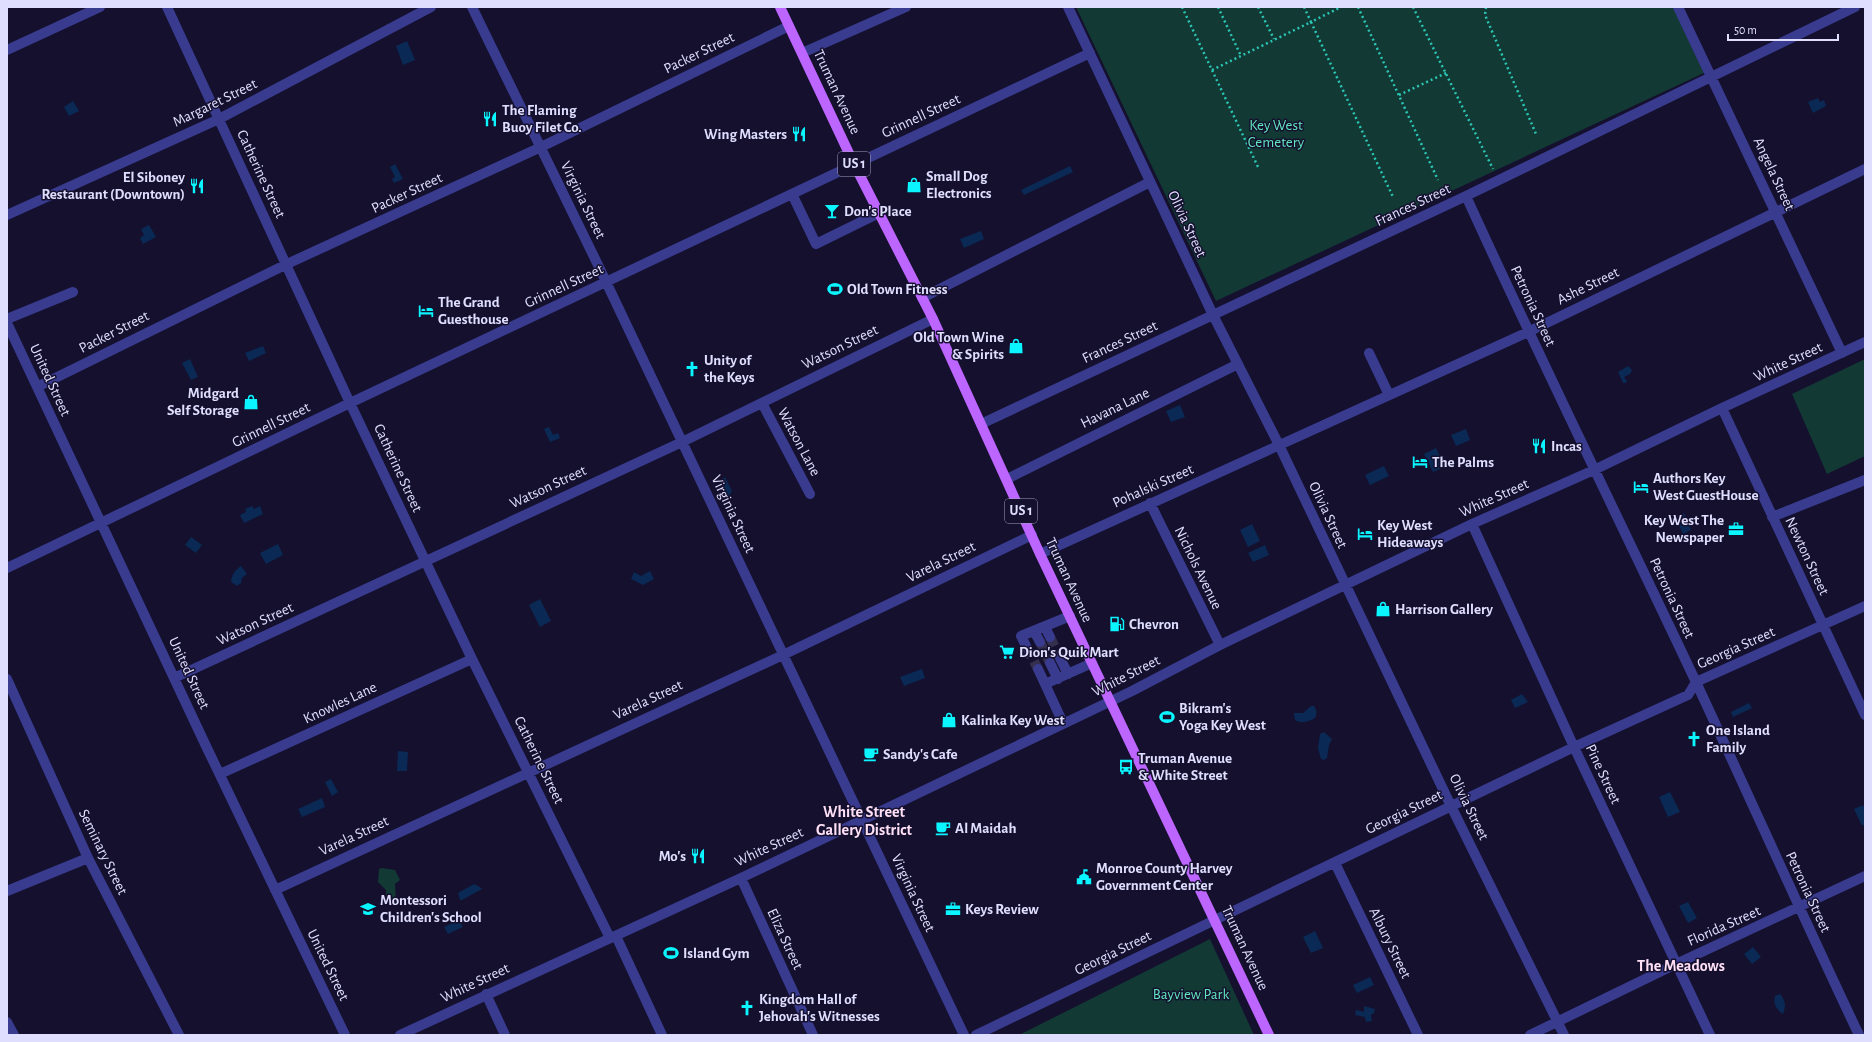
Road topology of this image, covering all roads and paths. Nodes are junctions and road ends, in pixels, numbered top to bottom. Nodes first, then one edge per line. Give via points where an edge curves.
1 (100, 7) edge
2 (167, 7) edge
3 (431, 7) edge
4 (472, 7) edge
5 (780, 7) edge
6 (906, 7) edge
7 (1068, 7) edge
8 (1182, 7) edge
9 (1218, 7) edge
10 (1258, 7) edge
11 (1304, 7) edge
12 (1341, 7) edge
13 (1358, 7) edge
14 (1413, 7) edge
15 (1486, 7) edge
16 (1678, 7) edge
17 (1855, 7) edge
18 (1310, 22) junction
19 (789, 26) junction
20 (1274, 40) junction
21 (7, 50) edge
22 (802, 53) junction
23 (1090, 53) junction
24 (1241, 56) junction
25 (1212, 70) junction
26 (1446, 73) junction
27 (1712, 77) junction
28 (1399, 95) junction
29 (219, 119) junction
30 (1536, 134) dead end
31 (541, 147) junction
32 (854, 164) junction
33 (1259, 169) dead end
34 (1865, 169) edge
35 (1438, 180) dead end
36 (1498, 181) junction
37 (1150, 182) junction
38 (792, 194) junction
39 (1466, 196) junction
40 (1393, 197) dead end
41 (1776, 212) junction
42 (879, 213) junction
43 (7, 216) edge
44 (287, 264) junction
45 (607, 283) junction
46 (73, 292) dead end
47 (922, 298) junction
48 (1213, 314) junction
49 (7, 319) edge
50 (933, 319) junction
51 (7, 323) edge
52 (1528, 332) junction
53 (1865, 342) edge
54 (1369, 352) dead end
55 (1842, 353) junction
56 (1238, 364) junction
57 (37, 387) junction
58 (1389, 395) junction
59 (350, 403) junction
60 (762, 403) junction
61 (1722, 408) junction
62 (981, 424) junction
63 (682, 442) junction
64 (1279, 445) junction
65 (1594, 470) junction
66 (1007, 479) junction
67 (1865, 480) edge
68 (810, 494) dead end
69 (1150, 503) junction
70 (1772, 517) junction
71 (102, 524) junction
72 (1472, 524) junction
73 (1032, 535) junction
74 (1040, 554) junction
75 (425, 560) junction
76 (7, 568) edge
77 (1346, 586) junction
78 (1865, 606) edge
79 (1070, 616) junction
80 (1822, 625) junction
81 (1045, 626) junction
82 (1034, 631) junction
83 (1050, 637) tunnel mouth
84 (1040, 642) tunnel mouth
85 (1220, 645) junction
86 (1027, 648) tunnel mouth
87 (783, 655) junction
88 (1060, 658) tunnel mouth
89 (472, 659) junction
90 (1050, 663) tunnel mouth
91 (1092, 663) junction
92 (1038, 669) tunnel mouth
93 (1068, 674) junction
94 (174, 678) junction
95 (1058, 678) junction
96 (7, 679) edge
97 (1696, 682) junction
98 (1045, 684) junction
99 (1110, 702) junction
100 (1865, 715) edge
101 (1064, 723) junction
102 (1574, 747) junction
103 (528, 772) junction
104 (220, 774) junction
105 (1451, 806) junction
106 (861, 820) junction
107 (88, 858) junction
108 (1335, 863) junction
109 (1865, 876) edge
110 (741, 878) junction
111 (275, 890) junction
112 (7, 891) edge
113 (1799, 908) junction
114 (1215, 921) junction
115 (613, 937) junction
116 (1676, 964) junction
117 (486, 994) junction
118 (7, 1022) edge
119 (1557, 1022) junction
120 (14, 1035) edge
121 (179, 1035) edge
122 (345, 1035) edge
123 (400, 1035) edge
124 (505, 1035) edge
125 (662, 1035) edge
126 (813, 1035) edge
127 (964, 1035) edge
128 (976, 1035) edge
129 (1269, 1035) edge
130 (1418, 1035) edge
131 (1530, 1035) edge
132 (1564, 1035) edge
133 (1710, 1035) edge
134 (1859, 1035) edge

1 - 21 street
2 - 29 street, Catherine Street
3 - 29 street, Margaret Street
4 - 31 street, Virginia Street
5 - 19 main road, Truman Avenue / US 1
6 - 22 street
7 - 23 street, Olivia Street
8 - 25 path
9 - 24 path
10 - 20 path
11 - 18 path
12 - 18 path
13 - 28 path
14 - 26 path
15 - 30 path via 1484,15
16 - 27 street, Angela Street
17 - 27 street, Frances Street
18 - 20 path
18 - 40 path
19 - 22 main road, Truman Avenue / US 1
19 - 31 street, Packer Street
20 - 24 path
22 - 32 main road, Truman Avenue / US 1
23 - 32 street, Grinnell Street
23 - 37 street, Olivia Street
24 - 25 path
25 - 33 path
26 - 28 path
26 - 36 path
27 - 36 street, Frances Street
27 - 41 street, Angela Street
28 - 35 path
29 - 43 street, Margaret Street
29 - 44 street, Catherine Street
31 - 44 street, Packer Street
31 - 45 street, Virginia Street
32 - 38 street, Grinnell Street
32 - 42 main road, Truman Avenue / US 1
34 - 41 street, Ashe Street
36 - 39 street, Frances Street
37 - 47 street
37 - 48 street, Olivia Street
38 - 42 street via 816,244
38 - 45 street, Grinnell Street
39 - 48 street, Frances Street
39 - 52 street, Petronia Street
41 - 52 street, Ashe Street
41 - 55 street, Angela Street
42 - 47 main road, Truman Avenue / US 1
44 - 57 street, Packer Street
44 - 59 street, Catherine Street
45 - 59 street, Grinnell Street
45 - 63 street, Virginia Street
46 - 49 street
47 - 50 main road, Truman Avenue / US 1
48 - 56 street, Olivia Street
48 - 62 street, Frances Street
50 - 60 street, Watson Street
50 - 62 main road, Truman Avenue / US 1
51 - 57 street, United Street
52 - 58 street, Ashe Street
52 - 65 street, Petronia Street
53 - 55 street, White Street
54 - 58 street
55 - 61 street, White Street
56 - 64 street, Olivia Street
56 - 66 street, Havana Lane
57 - 71 street, United Street
58 - 64 street, Ashe Street
59 - 71 street, Grinnell Street
59 - 75 street, Catherine Street
60 - 63 street, Watson Street
60 - 68 street, Watson Lane
61 - 65 street, White Street
61 - 70 street, Newton Street
62 - 66 main road, Truman Avenue / US 1
63 - 75 street, Watson Street
63 - 87 street, Virginia Street
64 - 69 street, Pohalski Street
64 - 77 street, Olivia Street
65 - 72 street, White Street
65 - 97 street, Petronia Street
66 - 73 main road, Truman Avenue / US 1
67 - 70 street
69 - 74 street, Pohalski Street
69 - 85 street, Nichols Avenue
70 - 80 street, Newton Street
71 - 76 street, Grinnell Street
71 - 94 street, United Street
72 - 77 street, White Street
72 - 102 street, Pine Street
73 - 74 main road, Truman Avenue / US 1
73 - 87 street, Varela Street
74 - 79 main road, Truman Avenue / US 1
75 - 89 street, Catherine Street
75 - 94 street, Watson Street
77 - 85 street, White Street
77 - 105 street, Olivia Street
78 - 80 street, Georgia Street
79 - 81 street
79 - 91 main road, Truman Avenue / US 1
80 - 97 street, Georgia Street
80 - 100 street, Newton Street
81 - 82 street
81 - 83 street
82 - 84 street
82 - 86 street via 1021,636
85 - 99 street, White Street
87 - 103 street, Varela Street
87 - 106 street, Virginia Street
88 - 93 street
89 - 103 street, Catherine Street
89 - 104 street, Knowles Lane
90 - 95 street
91 - 93 street
91 - 99 main road, Truman Avenue / US 1
92 - 98 street
93 - 95 street
94 - 104 street, United Street
95 - 98 street
96 - 107 street, Seminary Street
97 - 102 street, Georgia Street via 1688,696
97 - 113 street, Petronia Street
98 - 101 street
99 - 101 street, White Street
99 - 114 main road, Truman Avenue / US 1
101 - 106 street, White Street
102 - 105 street, Georgia Street
102 - 116 street, Pine Street
103 - 111 street, Varela Street
103 - 115 street, Catherine Street
104 - 111 street, United Street
105 - 108 street, Georgia Street
105 - 119 street, Olivia Street
106 - 110 street, White Street
106 - 127 street, Virginia Street
107 - 112 street
107 - 121 street, Seminary Street
108 - 114 street, Georgia Street
108 - 130 street, Albury Street
109 - 113 street, Florida Street
110 - 115 street, White Street
110 - 126 street, Eliza Street
111 - 122 street, United Street
113 - 116 street, Florida Street
113 - 134 street, Petronia Street
114 - 128 street, Georgia Street
114 - 129 main road, Truman Avenue / US 1
115 - 117 street, White Street
115 - 125 street, Catherine Street
116 - 119 street, Florida Street
116 - 133 street, Pine Street
117 - 123 street, White Street
117 - 124 street
118 - 120 street
119 - 131 street, Florida Street
119 - 132 street, Olivia Street

